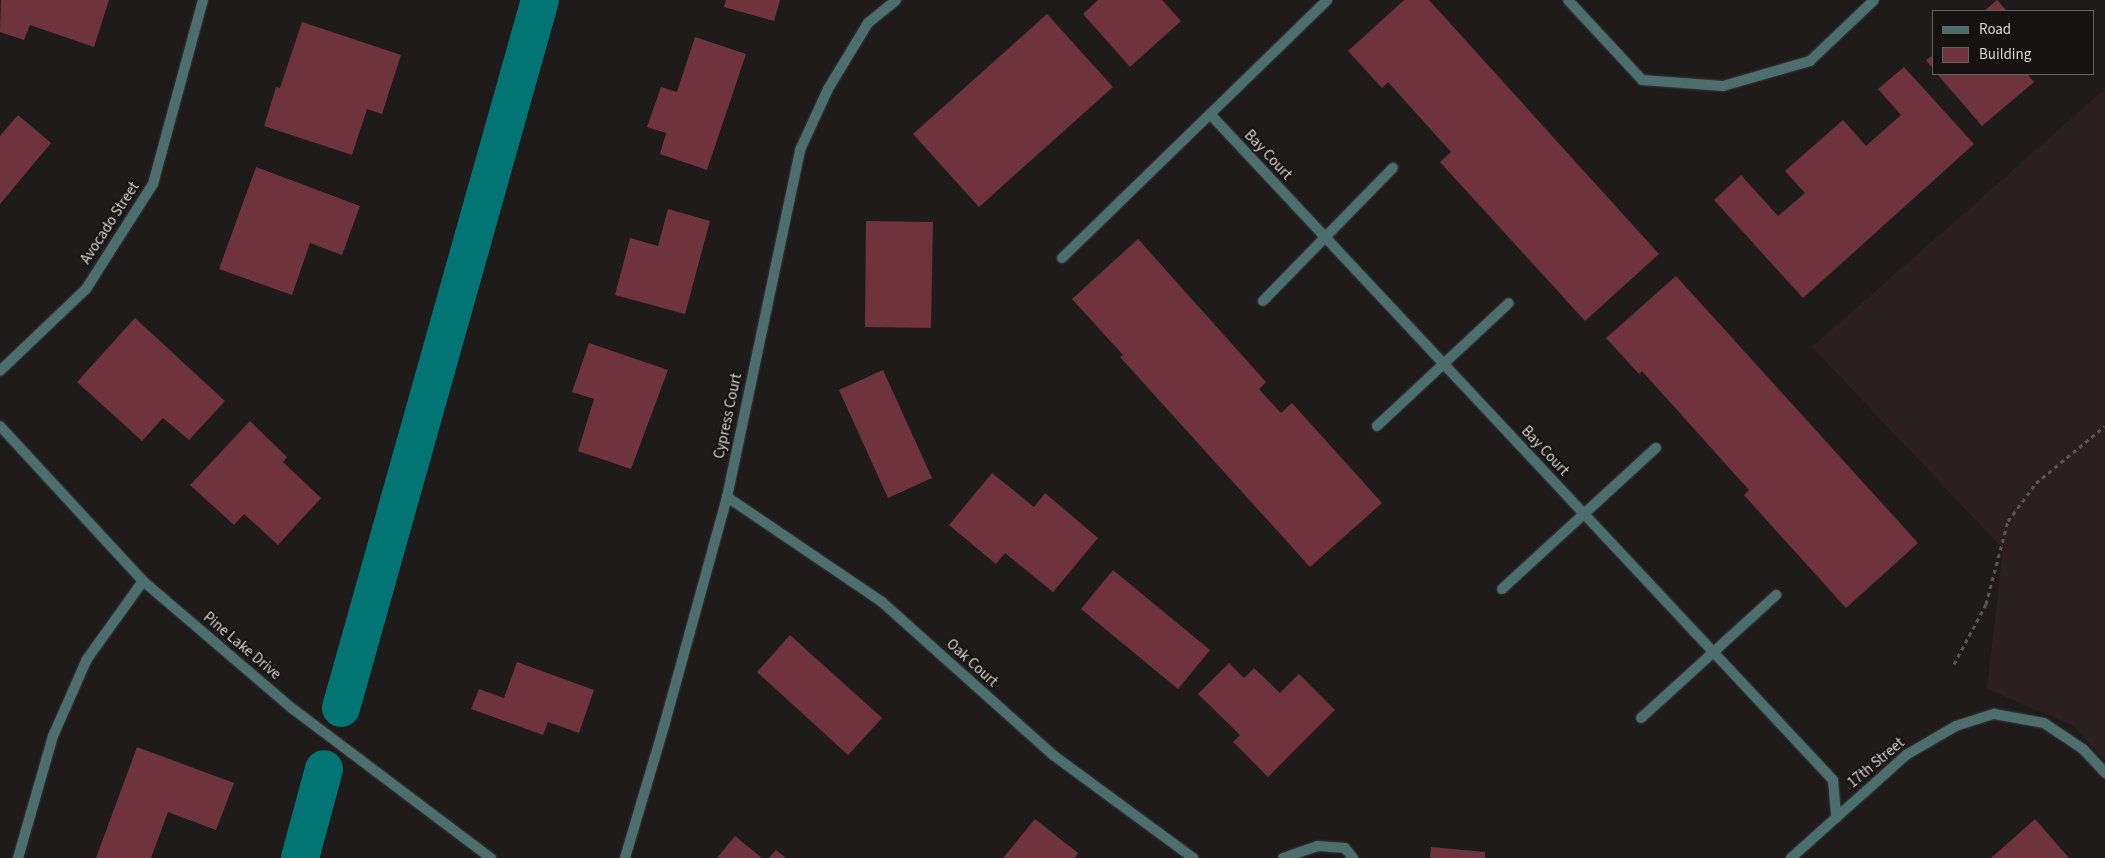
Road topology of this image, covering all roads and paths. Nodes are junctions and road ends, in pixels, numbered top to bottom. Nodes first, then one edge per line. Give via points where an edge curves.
1 (203, 0) edge
2 (896, 0) edge
3 (1327, 0) edge
4 (1568, 0) edge
5 (1874, 0) edge
6 (1210, 114) junction
7 (1393, 168) dead end
8 (1325, 238) junction
9 (1062, 258) dead end
10 (1263, 301) dead end
11 (1509, 303) dead end
12 (1443, 363) junction
13 (0, 371) edge
14 (0, 426) edge
15 (1377, 426) dead end
16 (2105, 426) edge
17 (1656, 448) dead end
18 (727, 497) junction
19 (1583, 514) junction
20 (143, 581) junction
21 (1502, 589) dead end
22 (1776, 595) dead end
23 (1714, 653) junction
24 (1954, 664) dead end
25 (1641, 718) dead end
26 (2105, 773) edge
27 (1836, 818) junction
28 (18, 858) edge
29 (491, 858) edge
30 (625, 858) edge
31 (1193, 858) edge
32 (1283, 858) edge
33 (1353, 858) edge
34 (1791, 858) edge

1 - 13 street, Avocado Street via 153,184 86,289
2 - 18 street, Cypress Court via 868,23 828,89 800,150
3 - 6 street
4 - 5 street via 1642,80 1723,86 1810,60
6 - 8 street, Bay Court
6 - 9 street
7 - 8 street
8 - 10 street
8 - 12 street, Bay Court
11 - 12 street
12 - 15 street
12 - 19 street, Bay Court
14 - 20 street, Pine Lake Drive
16 - 24 path via 2036,483 2008,521 1986,604
17 - 19 street
18 - 30 street, Cypress Court
18 - 31 street, Oak Court via 882,602 1053,755
19 - 21 street
19 - 23 street, Bay Court
20 - 28 street via 87,659 53,736
20 - 29 street, Pine Lake Drive via 293,709
22 - 23 street
23 - 25 street
23 - 27 street, Bay Court via 1833,780
26 - 27 street, 17th Street via 2083,749 2044,723 1994,714 1956,726 1906,755
27 - 34 street, 17th Street
32 - 33 street via 1317,846 1345,848

